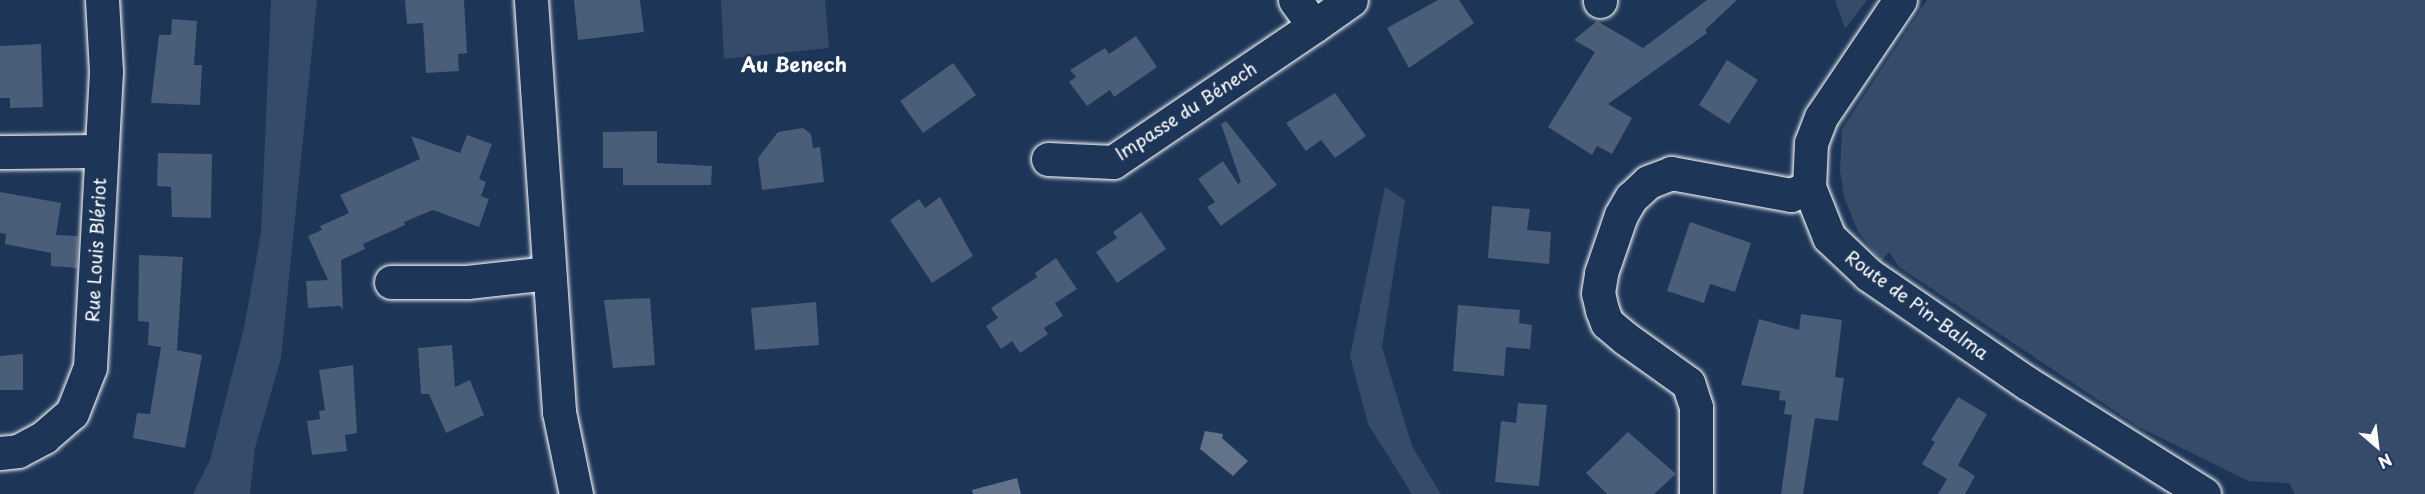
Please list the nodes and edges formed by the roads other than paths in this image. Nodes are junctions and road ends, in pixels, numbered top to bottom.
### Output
1 (102, 0) edge
2 (531, 0) edge
3 (1351, 0) edge
4 (1900, 0) edge
5 (1304, 13) edge
6 (100, 151) junction
7 (0, 152) edge
8 (1048, 159) dead end
9 (1809, 187) junction
10 (549, 273) junction
11 (391, 282) dead end
12 (0, 453) edge
13 (576, 494) edge
14 (1696, 494) edge
15 (2204, 494) edge

1 - 6 street, Rue Louis Blériot
2 - 10 street
3 - 5 street, Impasse du Bénech
4 - 9 street, Route de Pin-Balma
5 - 8 street, Impasse du Bénech
6 - 7 street
6 - 12 street, Rue Louis Blériot
9 - 14 street
9 - 15 street, Route de Pin-Balma
10 - 11 street
10 - 13 street

